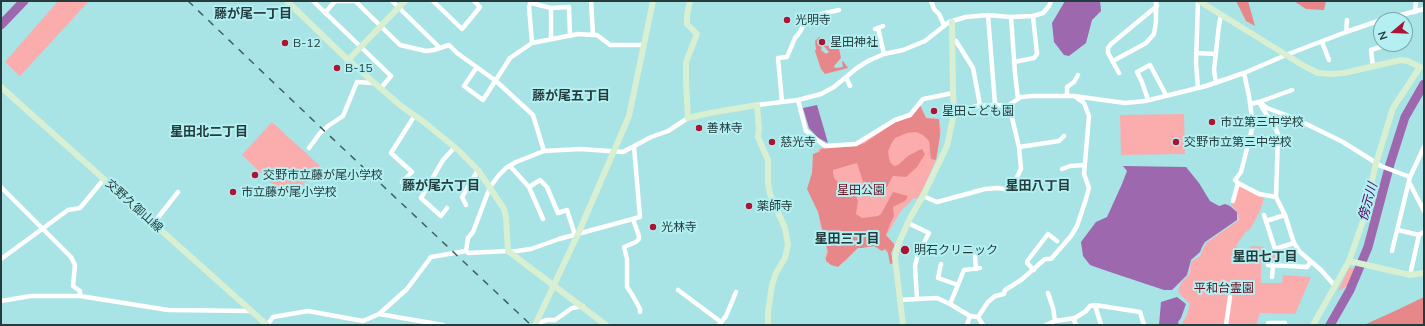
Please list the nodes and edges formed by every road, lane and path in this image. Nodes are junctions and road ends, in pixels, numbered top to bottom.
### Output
1 (287, 1) edge
2 (313, 1) edge
3 (356, 1) edge
4 (392, 1) edge
5 (406, 1) edge
6 (433, 1) edge
7 (474, 1) edge
8 (591, 1) edge
9 (653, 1) edge
10 (690, 1) edge
11 (931, 1) edge
12 (1051, 1) edge
13 (1199, 1) edge
14 (1416, 1) edge
15 (531, 2) edge
16 (1157, 4) edge
17 (399, 8) junction
18 (551, 8) junction
19 (1424, 9) edge
20 (840, 10) dead end
21 (1415, 12) joint
22 (325, 13) junction
23 (988, 15) junction
24 (1221, 15) junction
25 (1033, 16) junction
26 (1011, 17) junction
27 (1347, 20) dead end
28 (952, 22) junction
29 (1373, 24) edge
30 (944, 25) junction
31 (382, 26) junction
32 (883, 26) dead end
33 (1346, 32) junction
34 (593, 35) junction
35 (570, 36) junction
36 (551, 39) junction
37 (952, 40) junction
38 (1322, 42) junction
39 (532, 43) junction
40 (644, 45) junction
41 (362, 46) junction
42 (440, 48) junction
43 (1373, 48) edge
44 (1196, 53) junction
45 (884, 54) junction
46 (1216, 54) junction
47 (1286, 55) junction
48 (348, 60) junction
49 (1330, 60) dead end
50 (1113, 61) junction
51 (1424, 61) edge
52 (1014, 62) junction
53 (477, 67) junction
54 (1373, 67) junction
55 (1420, 67) junction
56 (1119, 73) dead end
57 (1244, 73) junction
58 (1078, 75) dead end
59 (846, 77) junction
60 (496, 81) junction
61 (373, 83) junction
62 (1216, 83) junction
63 (850, 86) dead end
64 (1, 87) edge
65 (381, 88) junction
66 (1198, 88) junction
67 (1292, 90) dead end
68 (952, 93) junction
69 (1166, 95) junction
70 (1067, 96) junction
71 (1074, 96) junction
72 (1018, 99) junction
73 (798, 100) junction
74 (1148, 100) junction
75 (782, 102) junction
76 (1259, 102) junction
77 (995, 104) junction
78 (1009, 104) junction
79 (1250, 104) junction
80 (757, 105) junction
81 (980, 105) junction
82 (954, 113) junction
83 (415, 116) junction
84 (688, 118) junction
85 (1064, 136) dead end
86 (1424, 146) edge
87 (455, 147) junction
88 (634, 147) junction
89 (1019, 147) junction
90 (309, 148) dead end
91 (544, 151) junction
92 (614, 151) junction
93 (1421, 153) junction
94 (1424, 159) edge
95 (1378, 164) junction
96 (1084, 165) junction
97 (510, 166) junction
98 (1062, 169) dead end
99 (478, 170) junction
100 (1017, 177) dead end
101 (104, 179) junction
102 (1410, 180) junction
103 (402, 182) dead end
104 (1238, 183) junction
105 (1, 187) edge
106 (490, 187) junction
107 (529, 187) junction
108 (1009, 190) dead end
109 (178, 192) dead end
110 (923, 196) junction
111 (1276, 197) junction
112 (1233, 201) dead end
113 (466, 205) dead end
114 (447, 208) dead end
115 (1424, 211) edge
116 (1264, 215) dead end
117 (1285, 215) junction
118 (543, 219) dead end
119 (634, 219) junction
120 (1266, 221) junction
121 (908, 223) junction
122 (153, 224) junction
123 (42, 229) junction
124 (1398, 230) junction
125 (1422, 234) edge
126 (576, 235) junction
127 (1057, 241) dead end
128 (1294, 243) junction
129 (466, 251) junction
130 (509, 251) junction
131 (1392, 251) dead end
132 (974, 256) dead end
133 (1, 259) edge
134 (1349, 261) junction
135 (1311, 262) junction
136 (941, 264) dead end
137 (1034, 270) junction
138 (1424, 273) edge
139 (1410, 275) junction
140 (1272, 277) dead end
141 (958, 285) junction
142 (553, 286) junction
143 (1335, 286) junction
144 (678, 290) dead end
145 (736, 292) dead end
146 (1048, 293) dead end
147 (80, 296) junction
148 (1230, 297) dead end
149 (917, 299) junction
150 (899, 300) junction
151 (1, 301) edge
152 (950, 304) junction
153 (1095, 305) junction
154 (581, 306) junction
155 (252, 311) junction
156 (640, 312) dead end
157 (379, 314) junction
158 (970, 316) junction
159 (978, 317) junction
160 (1073, 318) junction
161 (1055, 321) junction
162 (606, 323) edge
163 (720, 323) edge
164 (267, 325) edge
165 (443, 325) edge
166 (535, 325) edge
167 (768, 325) edge
168 (903, 325) edge
169 (967, 325) edge
170 (983, 325) edge
171 (1046, 325) edge
172 (1076, 325) edge
173 (1101, 325) edge
174 (1144, 325) edge
175 (1226, 325) edge
176 (1268, 325) edge
177 (1285, 325) edge
178 (1313, 325) edge

1 - 48 street
2 - 22 street
3 - 22 street
3 - 31 street
4 - 17 street
5 - 17 street
6 - 7 street
8 - 34 street
9 - 40 street
10 - 84 street
11 - 30 street
12 - 25 street
13 - 24 street
13 - 44 street
14 - 21 street
15 - 18 street
15 - 39 street
16 - 50 street
16 - 50 street
17 - 31 street
17 - 42 street
18 - 35 street
18 - 36 street
19 - 21 street
20 - 75 street
22 - 41 street
23 - 26 street
23 - 28 street
23 - 77 street
24 - 46 street
24 - 47 street
25 - 26 street
25 - 52 street
26 - 52 street
27 - 33 street
28 - 30 street
28 - 37 street
29 - 33 street
30 - 45 street
31 - 41 street
31 - 42 street
32 - 45 street
33 - 38 street
34 - 35 street
34 - 40 street
35 - 36 street
36 - 39 street
37 - 68 street
37 - 81 street
38 - 47 street
38 - 49 street
39 - 60 street
40 - 92 street
41 - 48 street
41 - 65 street
42 - 53 street
43 - 54 street
44 - 46 street
44 - 66 street
45 - 59 street
46 - 62 street
47 - 54 street
47 - 57 street
48 - 61 street
50 - 56 street
51 - 55 street
52 - 72 street
53 - 60 street
53 - 60 street
54 - 55 street
55 - 95 street
57 - 62 street
57 - 79 street
58 - 70 street
59 - 63 street
59 - 73 street
60 - 91 street
61 - 65 street
61 - 90 street
62 - 66 street
64 - 101 street, 交野久御山線
65 - 83 street
66 - 69 street
67 - 76 street
68 - 73 street
68 - 82 street
69 - 74 street
69 - 74 street
70 - 71 street
70 - 72 street
71 - 74 street
71 - 96 street
72 - 78 street
73 - 75 street
75 - 80 street
76 - 79 street
76 - 95 street
76 - 111 street
77 - 78 street
77 - 81 street
78 - 89 street
79 - 104 street
80 - 84 street
80 - 167 street
81 - 82 street
82 - 110 street
83 - 87 street
83 - 103 street
84 - 88 street
85 - 89 street
86 - 93 street
87 - 99 street
87 - 114 street
88 - 92 street
88 - 119 street
89 - 100 street
91 - 92 street
91 - 97 street
92 - 126 street
93 - 94 street
93 - 102 street
95 - 102 street
95 - 134 street
96 - 98 street
96 - 137 street
97 - 106 street
97 - 107 street
99 - 106 street
99 - 113 street
101 - 122 street, 交野久御山線
101 - 123 street
102 - 115 street
102 - 124 street
104 - 111 street
104 - 112 street
105 - 123 street
106 - 129 street
106 - 130 street
107 - 118 street
107 - 126 street
108 - 110 street
109 - 122 street
110 - 121 street
111 - 117 street
116 - 120 street
117 - 120 street
117 - 128 street
119 - 126 street
119 - 156 street
120 - 128 street
121 - 149 street
121 - 150 street
122 - 155 street, 交野久御山線
123 - 133 street
123 - 147 street
124 - 125 street
124 - 131 street
125 - 139 street
126 - 130 street
126 - 142 street
127 - 137 street
128 - 135 street
129 - 130 street
129 - 157 street
130 - 142 street
132 - 141 street
134 - 139 street
134 - 143 street
135 - 140 street
135 - 143 street
136 - 141 street
137 - 159 street
138 - 139 street
141 - 152 street
142 - 154 street
142 - 166 street
143 - 178 street
144 - 163 street
145 - 163 street
146 - 161 street
147 - 151 street
147 - 155 street
148 - 175 street
149 - 150 street
149 - 152 street
150 - 168 street
152 - 158 street
153 - 160 street
153 - 173 street
153 - 174 street
154 - 162 street
154 - 166 street
155 - 164 street, 交野久御山線
157 - 164 street
157 - 165 street
158 - 159 street
158 - 169 street
159 - 170 street
160 - 161 street
160 - 172 street
161 - 171 street
176 - 177 street

